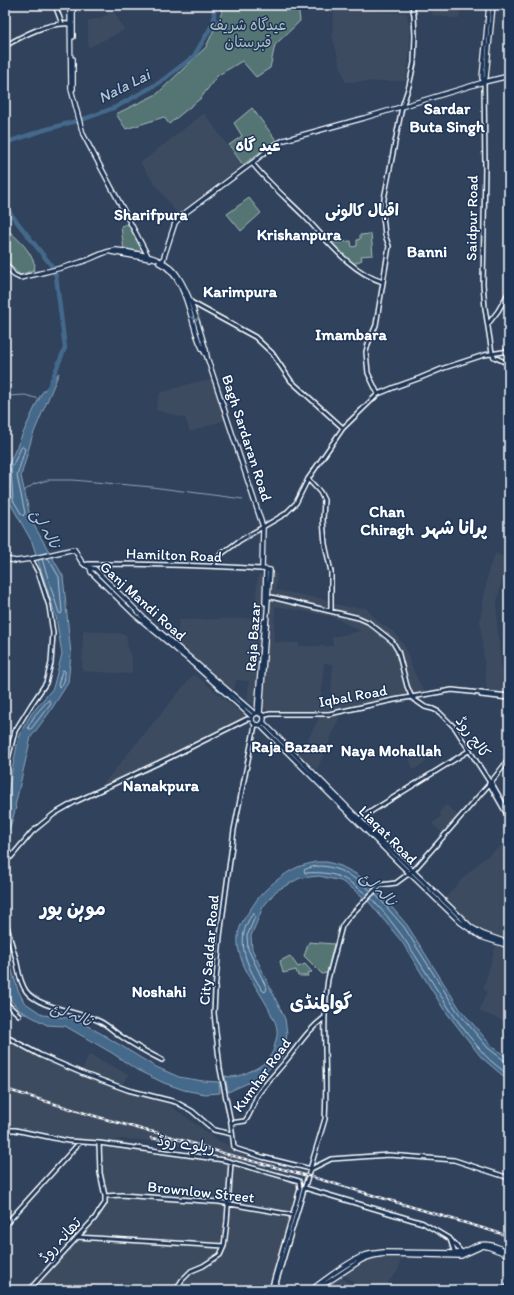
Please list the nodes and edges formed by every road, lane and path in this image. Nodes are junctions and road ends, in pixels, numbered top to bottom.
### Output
1 (55, 5) edge
2 (72, 5) edge
3 (412, 5) edge
4 (489, 5) edge
5 (493, 5) edge
6 (62, 24) junction
7 (70, 24) junction
8 (5, 46) edge
9 (509, 76) edge
10 (484, 82) junction
11 (72, 94) junction
12 (402, 107) junction
13 (252, 163) junction
14 (148, 257) junction
15 (5, 263) edge
16 (162, 263) junction
17 (383, 282) junction
18 (509, 292) edge
19 (186, 299) junction
20 (191, 302) junction
21 (488, 324) junction
22 (201, 332) junction
23 (196, 334) junction
24 (509, 351) edge
25 (492, 353) junction
26 (207, 357) junction
27 (509, 364) edge
28 (378, 394) junction
29 (343, 428) junction
30 (308, 479) junction
31 (263, 527) junction
32 (5, 559) edge
33 (33, 559) junction
34 (85, 565) junction
35 (213, 566) junction
36 (266, 570) junction
37 (266, 596) junction
38 (331, 611) junction
39 (509, 697) edge
40 (412, 698) junction
41 (256, 715) junction
42 (261, 723) junction
43 (255, 725) junction
44 (470, 750) junction
45 (509, 759) edge
46 (5, 771) edge
47 (490, 782) junction
48 (509, 814) edge
49 (509, 818) edge
50 (359, 819) junction
51 (5, 860) edge
52 (411, 872) junction
53 (5, 918) edge
54 (509, 945) edge
55 (5, 1002) edge
56 (19, 1014) dead end
57 (324, 1018) junction
58 (5, 1036) edge
59 (162, 1060) dead end
60 (231, 1123) junction
61 (5, 1131) edge
62 (232, 1134) junction
63 (80, 1142) junction
64 (99, 1143) junction
65 (231, 1162) junction
66 (311, 1169) junction
67 (509, 1178) edge
68 (305, 1188) junction
69 (105, 1196) junction
70 (228, 1203) junction
71 (293, 1215) junction
72 (5, 1225) edge
73 (77, 1238) junction
74 (450, 1238) junction
75 (287, 1241) junction
76 (224, 1246) junction
77 (509, 1252) edge
78 (455, 1254) junction
79 (463, 1254) junction
80 (509, 1255) edge
81 (5, 1286) edge
82 (509, 1286) edge
83 (6, 1290) edge
84 (29, 1290) edge
85 (176, 1290) edge
86 (272, 1290) edge
87 (312, 1290) edge
88 (316, 1290) edge
89 (505, 1290) edge

1 - 6 street
2 - 7 main road
2 - 11 main road
3 - 12 street
4 - 10 main road, Saidpur Road
5 - 10 main road, Saidpur Road
6 - 7 street
6 - 8 street
7 - 11 main road
9 - 10 main road
10 - 12 main road
10 - 21 street, Saidpur Road
11 - 14 main road
12 - 13 main road
12 - 17 street
13 - 16 main road
13 - 17 street
14 - 15 main road, Bagh Sardaran Road
14 - 16 main road, Bagh Sardaran Road
16 - 19 main road, Bagh Sardaran Road
16 - 20 main road, Bagh Sardaran Road
17 - 28 street
18 - 21 street
19 - 20 street
19 - 23 main road, Bagh Sardaran Road
20 -> 22 main road, Bagh Sardaran Road
20 - 29 street
21 - 25 street, Saidpur Road
22 - 23 main road
22 - 26 main road, Bagh Sardaran Road
23 - 26 main road, Bagh Sardaran Road
24 - 25 street
25 - 27 street
25 - 28 street
26 - 31 main road, Bagh Sardaran Road
28 - 29 street
29 - 30 street
30 - 31 street
30 - 38 street
35 -> 31 street
31 - 36 main road, Bagh Sardaran Road
32 - 33 main road
33 - 34 main road, Ganj Mandi Road
33 - 46 street
34 - 35 street, Hamilton Road
34 - 41 main road, Ganj Mandi Road
35 - 36 street, Hamilton Road
36 - 37 main road, Bagh Sardaran Road
37 - 38 street
37 - 41 main road, Bagh Sardaran Road
38 - 40 street
39 - 40 street, Iqbal Road
40 - 41 street, Iqbal Road
40 - 44 street, کالج روڈ
41 - 42 main road, Bagh Sardaran Road
41 - 43 main road
41 - 51 street, Iqbal Road
42 - 43 main road
42 - 50 main road, Liaqat Road
42 - 52 main road, Liaqat Road
43 - 60 street, City Saddar Road
44 - 47 street, کالج روڈ
44 - 50 street
45 - 47 street
47 - 48 street
47 - 49 street
47 - 52 street
50 - 52 main road, Liaqat Road
52 - 54 main road, Liaqat Road
52 - 57 street
53 - 59 street
55 - 56 street
57 - 60 street, Kumhar Road
57 - 66 street
58 - 62 street
60 - 62 street, City Saddar Road
61 - 63 street, ریلوے روڈ
62 - 66 street, City Saddar Road
63 - 64 street, ریلوے روڈ
63 - 72 street
64 - 65 street, ریلوے روڈ
64 - 69 street
65 - 70 street
65 - 71 street, ریلوے روڈ
66 - 67 street
66 - 68 street
68 - 74 street
68 - 75 street
69 - 70 street, Brownlow Street
69 - 73 street, تھانہ روڈ
70 - 71 street, Brownlow Street
70 - 76 street
71 - 75 street, ریلوے روڈ
73 - 76 street
73 - 84 street, تھانہ روڈ
74 - 78 street
74 - 79 street
75 - 86 street
76 - 85 street
77 - 79 main road
78 - 79 main road
78 - 87 main road
78 - 88 main road
79 - 80 main road
81 - 83 street
82 - 89 main road

